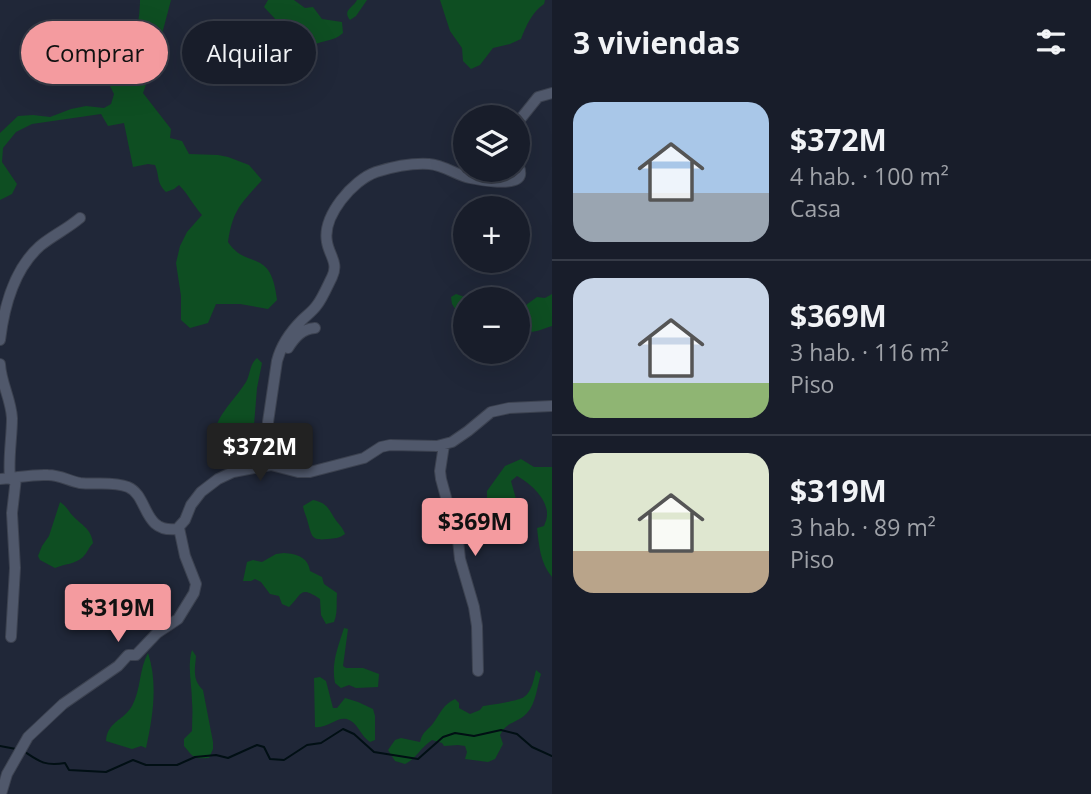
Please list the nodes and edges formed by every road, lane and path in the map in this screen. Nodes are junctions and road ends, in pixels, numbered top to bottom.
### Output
1 (552, 93) edge
2 (530, 107) edge
3 (453, 172) edge
4 (80, 218) dead end
5 (315, 328) dead end
6 (0, 340) edge
7 (0, 364) edge
8 (552, 406) edge
9 (444, 445) junction
10 (272, 465) junction
11 (9, 479) edge
12 (179, 528) junction
13 (11, 637) dead end
14 (478, 671) dead end
15 (1, 794) edge

1 - 2 street
3 - 10 street
4 - 6 street
5 - 10 street
7 - 11 street
8 - 9 street
9 - 10 street
9 - 14 street
10 - 12 street
11 - 12 street
11 - 13 street
12 - 15 street

